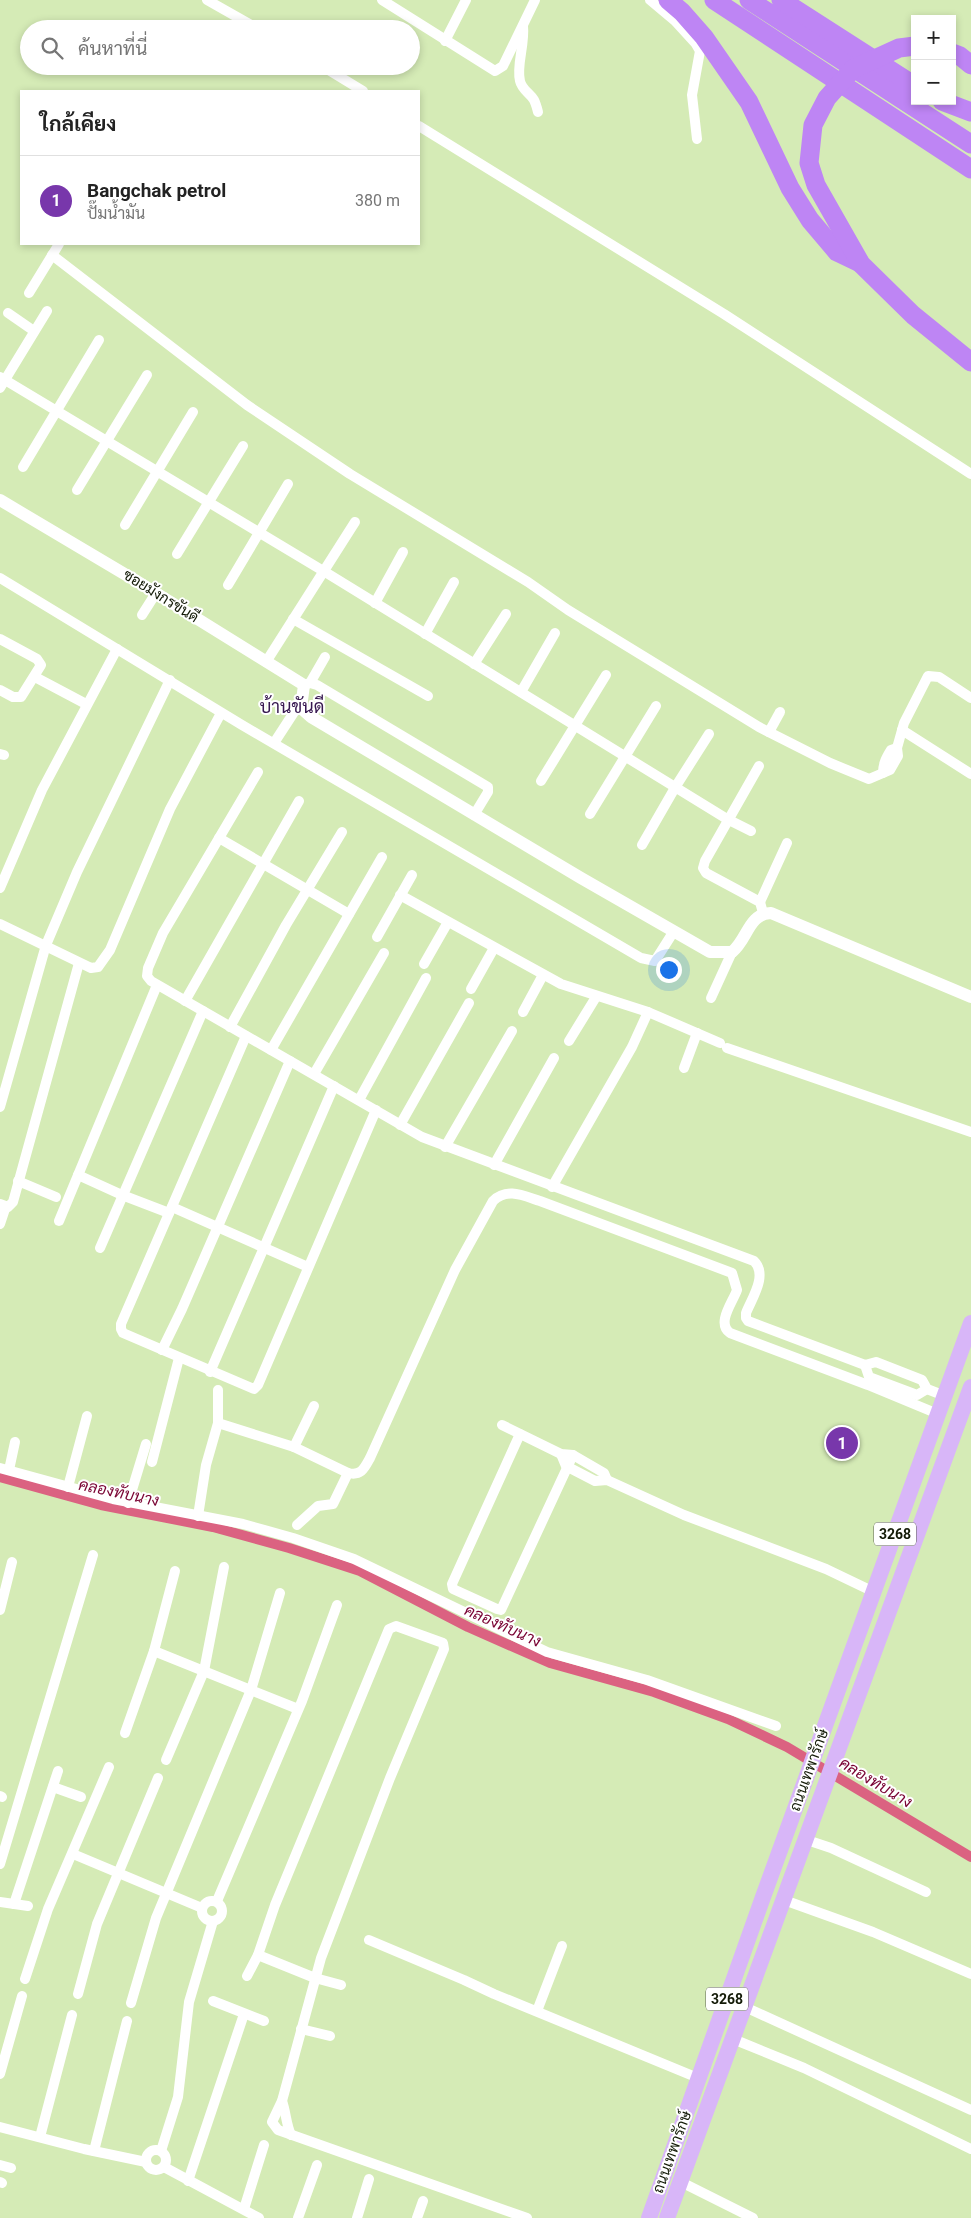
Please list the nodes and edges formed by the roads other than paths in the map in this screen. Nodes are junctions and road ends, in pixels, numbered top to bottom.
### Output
1 (207, 0) edge
2 (382, 0) edge
3 (466, 0) edge
4 (535, 0) edge
5 (650, 0) edge
6 (668, 0) edge
7 (714, 0) edge
8 (749, 0) edge
9 (781, 0) edge
10 (800, 0) edge
11 (398, 4) edge
12 (242, 20) edge
13 (418, 20) edge
14 (420, 21) edge
15 (522, 25) junction
16 (445, 41) junction
17 (911, 46) edge
18 (956, 54) edge
19 (971, 65) edge
20 (336, 75) edge
21 (911, 76) edge
22 (911, 83) edge
23 (360, 90) edge
24 (956, 97) edge
25 (971, 103) edge
26 (953, 105) edge
27 (538, 112) dead end
28 (971, 112) edge
29 (420, 127) edge
30 (697, 139) dead end
31 (971, 144) edge
32 (971, 169) edge
33 (58, 245) edge
34 (52, 255) junction
35 (861, 264) junction
36 (29, 293) dead end
37 (47, 311) dead end
38 (8, 313) dead end
39 (34, 331) junction
40 (99, 340) dead end
41 (971, 362) edge
42 (147, 375) dead end
43 (2, 382) edge
44 (55, 412) junction
45 (193, 412) dead end
46 (107, 442) junction
47 (243, 446) dead end
48 (23, 467) dead end
49 (157, 472) junction
50 (971, 474) edge
51 (288, 484) dead end
52 (77, 490) dead end
53 (0, 500) edge
54 (207, 503) junction
55 (355, 522) dead end
56 (126, 525) dead end
57 (258, 534) junction
58 (403, 552) dead end
59 (177, 554) dead end
60 (322, 571) junction
61 (0, 578) edge
62 (454, 582) dead end
63 (228, 585) dead end
64 (156, 593) junction
65 (375, 603) junction
66 (506, 614) dead end
67 (142, 615) dead end
68 (293, 619) junction
69 (555, 633) dead end
70 (425, 634) junction
71 (0, 639) edge
72 (117, 649) junction
73 (325, 657) dead end
74 (266, 662) junction
75 (474, 664) junction
76 (606, 675) dead end
77 (35, 677) junction
78 (170, 680) junction
79 (307, 684) junction
80 (0, 690) edge
81 (521, 692) junction
82 (428, 696) dead end
83 (971, 698) edge
84 (300, 703) junction
85 (86, 704) junction
86 (656, 706) dead end
87 (780, 712) dead end
88 (221, 713) junction
89 (575, 726) junction
90 (902, 730) junction
91 (769, 732) junction
92 (708, 734) dead end
93 (274, 743) junction
94 (626, 756) junction
95 (759, 766) dead end
96 (258, 772) dead end
97 (971, 774) edge
98 (541, 781) dead end
99 (676, 786) junction
100 (299, 801) dead end
101 (474, 814) junction
102 (590, 814) dead end
103 (727, 819) junction
104 (751, 831) dead end
105 (342, 832) dead end
106 (218, 838) junction
107 (787, 843) dead end
108 (642, 845) dead end
109 (382, 857) dead end
110 (264, 864) junction
111 (412, 874) dead end
112 (0, 888) edge
113 (308, 890) junction
114 (400, 895) junction
115 (761, 908) junction
116 (349, 914) junction
117 (448, 922) junction
118 (0, 924) edge
119 (674, 931) junction
120 (377, 937) dead end
121 (46, 945) junction
122 (494, 948) junction
123 (732, 952) junction
124 (384, 953) dead end
125 (79, 963) junction
126 (424, 964) dead end
127 (543, 975) junction
128 (426, 978) dead end
129 (157, 985) junction
130 (471, 989) dead end
131 (596, 997) junction
132 (971, 997) edge
133 (711, 998) dead end
134 (185, 1001) junction
135 (469, 1003) dead end
136 (203, 1011) junction
137 (523, 1012) dead end
138 (648, 1012) junction
139 (230, 1027) junction
140 (512, 1031) dead end
141 (697, 1032) junction
142 (246, 1036) junction
143 (569, 1041) dead end
144 (271, 1050) junction
145 (554, 1058) dead end
146 (290, 1060) junction
147 (684, 1068) dead end
148 (314, 1074) junction
149 (334, 1086) junction
150 (359, 1100) junction
151 (0, 1107) edge
152 (376, 1110) junction
153 (400, 1124) junction
154 (971, 1132) edge
155 (444, 1147) junction
156 (494, 1165) junction
157 (78, 1175) junction
158 (18, 1181) junction
159 (552, 1187) junction
160 (122, 1195) junction
161 (56, 1197) dead end
162 (3, 1205) edge
163 (171, 1210) junction
164 (59, 1221) dead end
165 (0, 1224) edge
166 (217, 1227) junction
167 (264, 1247) junction
168 (100, 1248) dead end
169 (308, 1268) junction
170 (971, 1324) edge
171 (162, 1350) junction
172 (179, 1358) junction
173 (865, 1365) junction
174 (210, 1372) junction
175 (971, 1387) edge
176 (927, 1389) junction
177 (218, 1390) dead end
178 (945, 1396) junction
179 (314, 1406) dead end
180 (938, 1414) junction
181 (87, 1416) dead end
182 (218, 1423) junction
183 (502, 1425) dead end
184 (520, 1434) junction
185 (15, 1442) dead end
186 (146, 1444) dead end
187 (294, 1447) junction
188 (561, 1454) junction
189 (572, 1455) junction
190 (152, 1462) dead end
191 (566, 1466) junction
192 (4, 1469) edge
193 (348, 1473) junction
194 (607, 1480) junction
195 (68, 1487) junction
196 (128, 1502) junction
197 (198, 1516) junction
198 (297, 1525) dead end
199 (93, 1555) dead end
200 (12, 1562) dead end
201 (224, 1567) dead end
202 (175, 1571) dead end
203 (3, 1590) edge
204 (874, 1592) junction
205 (280, 1593) dead end
206 (337, 1605) dead end
207 (0, 1610) edge
208 (154, 1651) junction
209 (204, 1671) junction
210 (251, 1690) junction
211 (298, 1709) junction
212 (776, 1726) dead end
213 (125, 1733) dead end
214 (166, 1760) dead end
215 (109, 1768) dead end
216 (58, 1772) dead end
217 (158, 1778) dead end
218 (53, 1787) junction
219 (81, 1797) dead end
220 (804, 1839) junction
221 (73, 1854) junction
222 (0, 1864) edge
223 (118, 1872) junction
224 (166, 1892) junction
225 (926, 1892) dead end
226 (784, 1900) junction
227 (217, 1901) junction
228 (0, 1902) edge
229 (14, 1904) junction
230 (28, 1906) dead end
231 (202, 1908) junction
232 (213, 1921) junction
233 (370, 1940) dead end
234 (562, 1946) dead end
235 (258, 1955) junction
236 (971, 1974) edge
237 (246, 1976) dead end
238 (315, 1978) junction
239 (25, 1979) dead end
240 (341, 1985) dead end
241 (78, 1994) dead end
242 (22, 1996) dead end
243 (213, 2001) dead end
244 (131, 2003) dead end
245 (745, 2007) junction
246 (537, 2012) junction
247 (244, 2014) junction
248 (72, 2016) dead end
249 (127, 2021) dead end
250 (264, 2022) dead end
251 (301, 2029) junction
252 (330, 2036) dead end
253 (733, 2039) junction
254 (0, 2074) edge
255 (698, 2078) junction
256 (971, 2110) edge
257 (0, 2127) edge
258 (40, 2137) junction
259 (264, 2145) dead end
260 (971, 2148) edge
261 (94, 2151) junction
262 (161, 2151) junction
263 (146, 2162) junction
264 (0, 2164) edge
265 (317, 2165) dead end
266 (164, 2167) junction
267 (11, 2168) dead end
268 (369, 2179) dead end
269 (188, 2181) junction
270 (679, 2181) junction
271 (423, 2201) dead end
272 (244, 2209) junction
273 (258, 2218) edge
274 (298, 2218) edge
275 (357, 2218) edge
276 (417, 2218) edge
277 (527, 2218) edge
278 (649, 2218) edge
279 (668, 2218) edge
280 (753, 2218) edge

1 - 12 street
2 - 11 street
3 - 16 street
4 - 15 street
5 - 30 street
6 - 35 highway
7 - 32 highway
8 - 31 highway
9 - 22 highway
10 - 21 highway
11 - 13 street
14 - 16 street
15 - 16 street
15 - 27 street
17 - 35 highway
18 - 19 highway
20 - 23 street
24 - 25 highway
26 - 28 highway
29 - 50 street
33 - 34 street
34 - 36 street
34 - 91 street
35 - 41 highway
37 - 39 street
38 - 39 street
39 - 43 street
40 - 44 street
42 - 46 street
43 - 44 street
44 - 46 street
44 - 48 street
45 - 49 street
46 - 49 street
46 - 52 street
47 - 54 street
49 - 54 street
49 - 56 street
51 - 57 street
53 - 64 street, ซอยมังกรขันดี
54 - 57 street
54 - 59 street
55 - 60 street
57 - 60 street
57 - 63 street
58 - 65 street
60 - 65 street
60 - 68 street
61 - 72 street
62 - 70 street
64 - 67 street
64 - 74 street, ซอยมังกรขันดี
65 - 70 street
66 - 75 street
68 - 74 street
68 - 82 street
69 - 81 street
70 - 75 street
71 - 77 street
72 - 78 street
72 - 85 street
73 - 79 street
74 - 79 street, ซอยมังกรขันดี
75 - 81 street
76 - 89 street
77 - 80 street
77 - 85 street
78 - 88 street
78 - 121 street
79 - 84 street
79 - 101 street
81 - 89 street
83 - 90 street
84 - 93 street
84 - 101 street
85 - 112 street
86 - 94 street
87 - 91 street
88 - 93 street
88 - 125 street
89 - 94 street
89 - 98 street
90 - 91 street
90 - 97 street
92 - 99 street
93 - 119 street
94 - 99 street
94 - 102 street
95 - 103 street
96 - 106 street
99 - 103 street
99 - 108 street
100 - 110 street
101 - 119 street
103 - 104 street
103 - 115 street
105 - 113 street
106 - 110 street
106 - 129 street
107 - 115 street
109 - 116 street
110 - 113 street
110 - 134 street
111 - 114 street
113 - 116 street
113 - 139 street
114 - 117 street
114 - 120 street
115 - 123 street
115 - 132 street
116 - 144 street
117 - 122 street
117 - 126 street
118 - 121 street
119 - 123 street
121 - 125 street
121 - 151 street
122 - 127 street
122 - 130 street
123 - 133 street
124 - 148 street
125 - 158 street
127 - 131 street
127 - 137 street
128 - 150 street
129 - 134 street
129 - 157 street
131 - 138 street
131 - 143 street
134 - 136 street
135 - 153 street
136 - 139 street
136 - 160 street
138 - 141 street
138 - 159 street
139 - 142 street
140 - 155 street
141 - 147 street
141 - 154 street
142 - 144 street
142 - 163 street
144 - 146 street
145 - 156 street
146 - 148 street
146 - 166 street
148 - 149 street
149 - 150 street
149 - 167 street
150 - 152 street
152 - 153 street
152 - 169 street
153 - 155 street
155 - 156 street
156 - 159 street
157 - 160 street
157 - 164 street
158 - 161 street
158 - 162 street
159 - 173 street
160 - 163 street
160 - 168 street
162 - 165 street
163 - 166 street
163 - 171 street
166 - 167 street
166 - 171 street
167 - 169 street
167 - 174 street
169 - 174 street
170 - 178 main road, ถนนเทพารักษ์ / 3268
171 - 172 street
172 - 174 street
172 - 190 street
173 - 176 street
173 - 176 street
175 - 220 main road, ถนนเทพารักษ์ / 3268
176 - 178 street
177 - 182 street
178 - 180 main road, ถนนเทพารักษ์ / 3268
179 - 187 street
180 - 193 street
180 - 204 main road, ถนนเทพารักษ์ / 3268
181 - 195 street
182 - 187 street
182 - 197 street
183 - 184 street
184 - 188 street
184 - 191 street
185 - 192 street
186 - 196 street
187 - 193 street
188 - 189 street
188 - 191 street
189 - 191 street
189 - 194 street
191 - 194 street
192 - 195 street
193 - 198 street
194 - 204 street
195 - 196 street
196 - 197 street
197 - 212 street
199 - 222 street
200 - 203 street
201 - 209 street
202 - 208 street
203 - 207 street
204 - 255 main road, ถนนเทพารักษ์ / 3268
205 - 210 street
206 - 211 street
208 - 209 street
208 - 213 street
209 - 210 street
209 - 214 street
210 - 211 street
210 - 224 street
211 - 227 street
215 - 221 street
216 - 218 street
217 - 223 street
218 - 219 street
218 - 229 street
220 - 225 street
220 - 226 main road, ถนนเทพารักษ์ / 3268
221 - 223 street
221 - 239 street
223 - 224 street
223 - 241 street
224 - 231 street
224 - 244 street
226 - 236 street
226 - 245 main road, ถนนเทพารักษ์ / 3268
227 - 231 street
227 - 232 street
228 - 229 street
229 - 230 street
231 - 232 street
232 - 262 street
233 - 246 street
234 - 246 street
235 - 237 street
235 - 238 street
235 - 238 street
238 - 240 street
238 - 251 street
242 - 254 street
243 - 247 street
245 - 253 main road, ถนนเทพารักษ์ / 3268
245 - 256 street
246 - 255 street
247 - 250 street
247 - 269 street
248 - 258 street
249 - 261 street
251 - 252 street
251 - 277 street
253 - 260 street
253 - 270 main road, ถนนเทพารักษ์ / 3268
255 - 278 main road, ถนนเทพารักษ์ / 3268
257 - 258 street
258 - 261 street
259 - 272 street
261 - 263 street
262 - 263 street
262 - 266 street
263 - 266 street
264 - 267 street
265 - 274 street
266 - 269 street
268 - 275 street
269 - 272 street
270 - 279 main road, ถนนเทพารักษ์ / 3268
270 - 280 street
271 - 276 street
272 - 273 street

